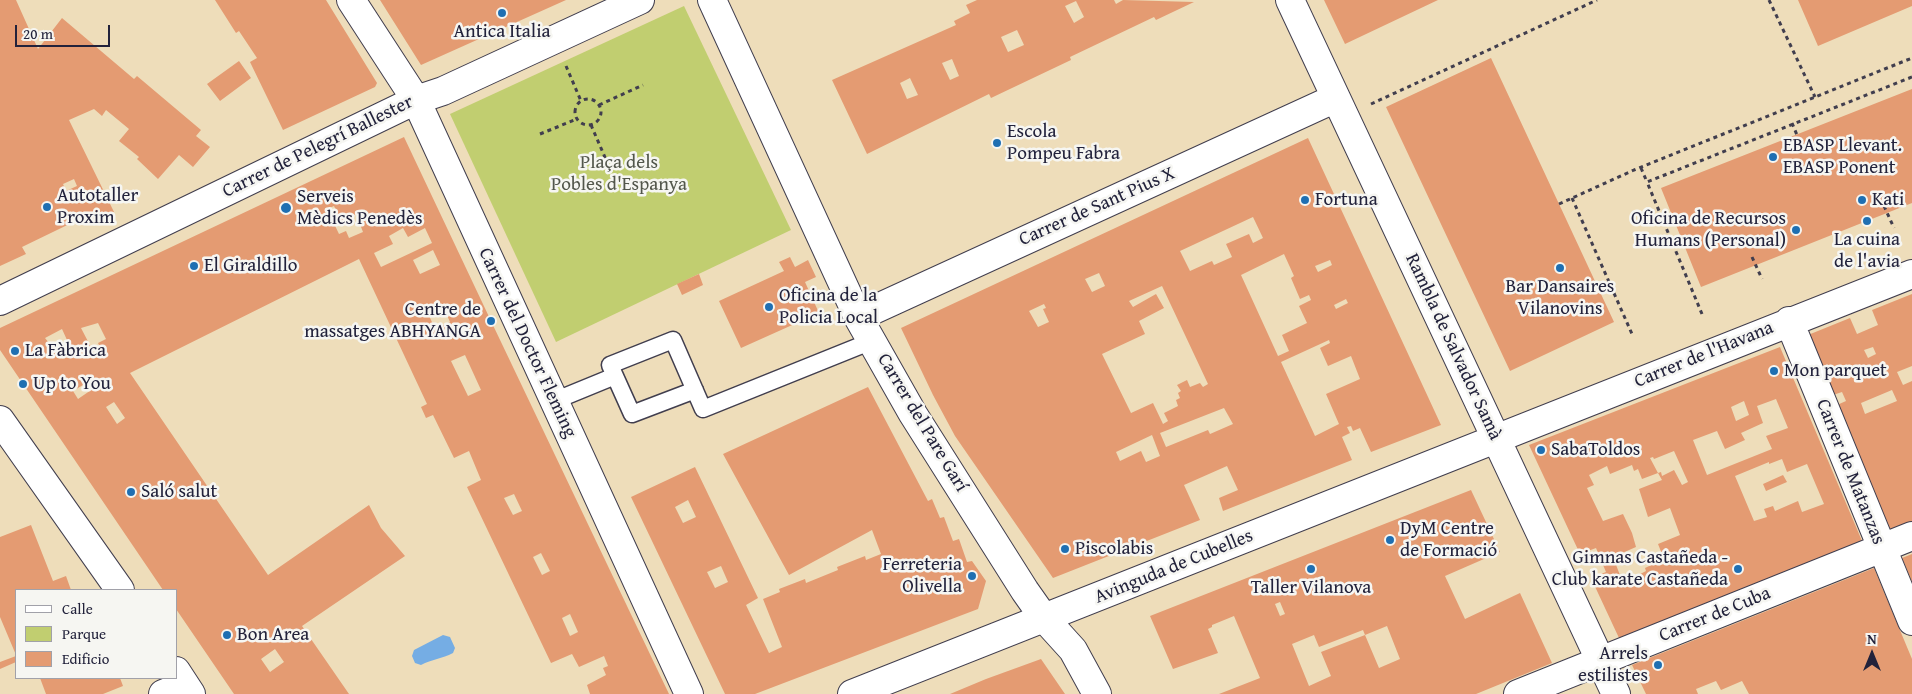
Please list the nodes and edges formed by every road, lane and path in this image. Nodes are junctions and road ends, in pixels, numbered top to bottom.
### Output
1 (351, 0) edge
2 (640, 0) edge
3 (712, 0) edge
4 (1290, 0) edge
5 (1597, 0) edge
6 (1769, 0) edge
7 (1912, 58) edge
8 (564, 60) dead end
9 (1912, 77) edge
10 (643, 85) dead end
11 (1815, 97) junction
12 (1336, 98) junction
13 (416, 100) junction
14 (581, 101) junction
15 (599, 105) junction
16 (1368, 106) dead end
17 (577, 119) junction
18 (1792, 123) junction
19 (591, 125) junction
20 (540, 134) dead end
21 (1797, 135) dead end
22 (607, 162) dead end
23 (1641, 168) junction
24 (1647, 182) junction
25 (1572, 198) junction
26 (1559, 204) dead end
27 (1884, 206) dead end
28 (1894, 228) dead end
29 (1752, 257) dead end
30 (1912, 274) edge
31 (1762, 279) dead end
32 (0, 301) edge
33 (1702, 314) dead end
34 (858, 317) junction
35 (1789, 322) junction
36 (1632, 334) dead end
37 (872, 341) junction
38 (614, 376) junction
39 (695, 390) junction
40 (554, 402) junction
41 (0, 420) edge
42 (1497, 439) junction
43 (1912, 536) edge
44 (1881, 548) junction
45 (119, 589) edge
46 (1044, 618) junction
47 (1912, 621) edge
48 (1599, 662) junction
49 (689, 694) edge
50 (852, 694) edge
51 (1097, 694) edge
52 (1518, 694) edge
53 (1616, 694) edge

1 - 13 street, Carrer del Doctor Fleming
2 - 13 street, Carrer de Pelegrí Ballester
3 - 34 street, Carrer del Pare Garí
4 - 12 street, Rambla de Salvador Samà
5 - 16 path
6 - 11 path
7 - 11 path
8 - 14 path
9 - 18 path
10 - 15 path
11 - 23 path
12 - 34 street, Carrer de Sant Pius X
12 - 42 street, Rambla de Salvador Samà
13 - 32 street, Carrer de Pelegrí Ballester
13 - 40 street, Carrer del Doctor Fleming
14 - 15 path
14 - 17 path
15 - 19 path
17 - 19 path
17 - 20 path
18 - 21 path
18 - 24 path
19 - 22 path
23 - 24 path
23 - 25 path
24 - 33 path
25 - 26 path
25 - 36 path
27 - 28 path
29 - 31 path
30 - 35 street, Carrer de l'Havana
34 - 37 street, Carrer del Pare Garí
35 - 42 street, Carrer de l'Havana
35 - 44 street, Carrer de Matanzas
37 - 39 lane
37 - 46 street, Carrer del Pare Garí
38 - 39 lane
38 - 39 lane
38 - 40 lane
40 - 49 street, Carrer del Doctor Fleming
41 - 45 street
42 - 46 street, Avinguda de Cubelles
42 - 48 street, Rambla de Salvador Samà
43 - 44 street, Carrer de Cuba
44 - 47 street, Carrer de Matanzas
44 - 48 street, Carrer de Cuba
46 - 50 street, Avinguda de Cubelles
46 - 51 street, Carrer del Pare Garí
48 - 52 street, Carrer de Cuba
48 - 53 street, Rambla de Salvador Samà

